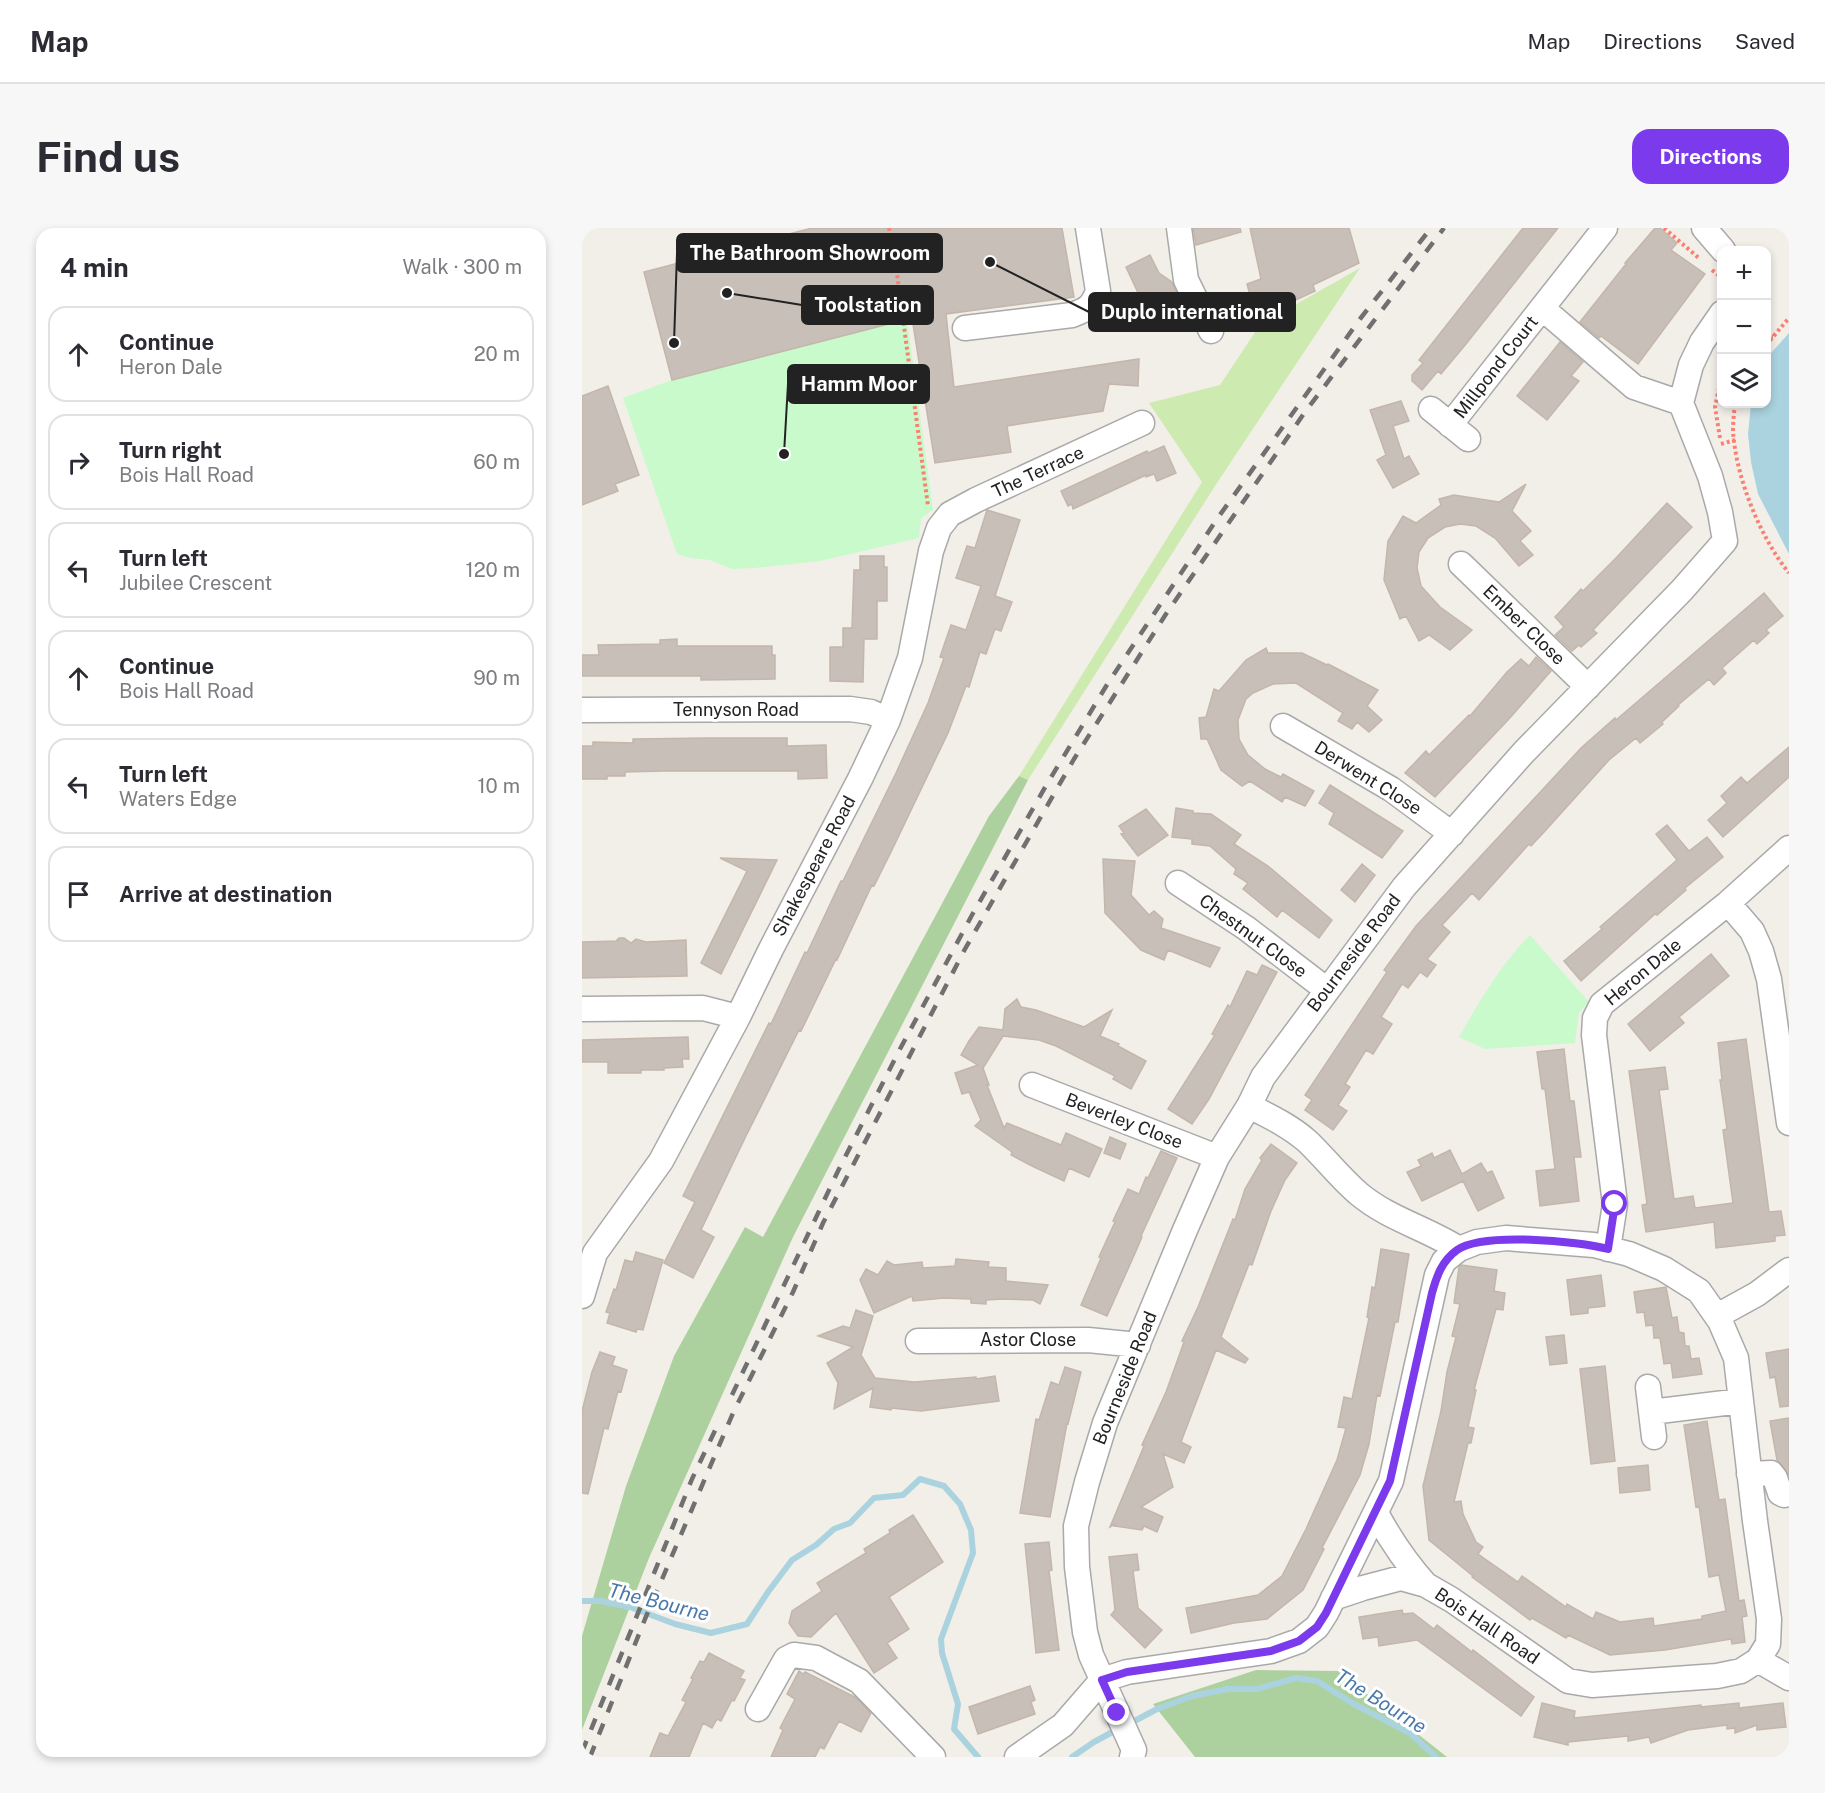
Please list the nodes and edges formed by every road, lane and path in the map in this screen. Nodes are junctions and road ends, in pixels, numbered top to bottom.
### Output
1 (889, 228) edge
2 (1088, 228) edge
3 (1179, 228) edge
4 (1605, 228) edge
5 (1664, 228) edge
6 (1704, 228) edge
7 (1720, 246) edge
8 (1717, 274) edge
9 (1542, 308) junction
10 (1789, 318) edge
11 (1717, 320) edge
12 (965, 328) dead end
13 (1211, 331) dead end
14 (1773, 337) joint
15 (1771, 340) edge
16 (1717, 398) edge
17 (1681, 403) junction
18 (1735, 408) edge
19 (1431, 409) dead end
20 (1142, 423) dead end
21 (1735, 440) junction
22 (1711, 447) junction
23 (939, 528) junction
24 (1461, 564) dead end
25 (1789, 573) edge
26 (1588, 687) junction
27 (582, 710) edge
28 (888, 720) junction
29 (1283, 726) dead end
30 (1452, 834) junction
31 (1789, 848) edge
32 (1178, 884) dead end
33 (1728, 903) junction
34 (1327, 990) junction
35 (582, 1009) edge
36 (738, 1017) junction
37 (1032, 1084) dead end
38 (1249, 1106) junction
39 (1789, 1123) edge
40 (1217, 1157) junction
41 (1459, 1249) junction
42 (1608, 1249) junction
43 (1786, 1281) edge
44 (582, 1296) edge
45 (1717, 1316) junction
46 (918, 1341) dead end
47 (1138, 1345) junction
48 (1648, 1387) dead end
49 (1741, 1401) junction
50 (1651, 1412) junction
51 (1654, 1437) dead end
52 (1749, 1474) junction
53 (1789, 1494) edge
54 (1376, 1512) junction
55 (1426, 1585) junction
56 (1333, 1598) junction
57 (1758, 1660) junction
58 (1789, 1678) edge
59 (1102, 1680) junction
60 (758, 1709) dead end
61 (1133, 1754) edge
62 (933, 1757) edge
63 (1017, 1757) edge

1 - 23 path
2 - 12 street
3 - 13 street
4 - 9 street, Millpond Court
5 - 8 path
6 - 7 street
9 - 17 street, Millpond Court
9 - 19 street, Millpond Court
10 - 14 path
11 - 17 street
14 - 15 path
16 - 22 path
17 - 22 street, Bourneside Road
18 - 21 path
20 - 23 street, The Terrace
21 - 22 path
21 - 25 path
22 - 26 street, Bourneside Road
23 - 28 street, Shakespeare Road
24 - 26 street, Ember Close
26 - 30 street, Bourneside Road
27 - 28 street, Tennyson Road
28 - 36 street, Shakespeare Road
29 - 30 street, Derwent Close
30 - 34 street, Bourneside Road
31 - 33 street, Heron Dale
32 - 34 street, Chestnut Close
33 - 39 street
33 - 42 street, Heron Dale
34 - 38 street, Bourneside Road
35 - 36 street
36 - 44 street, Shakespeare Road
37 - 40 street, Beverley Close
38 - 40 street, Bourneside Road
38 - 41 street
40 - 47 street, Bourneside Road
41 - 42 street
41 - 54 street
42 - 45 street
43 - 45 street
45 - 49 street
46 - 47 street, Astor Close
47 - 59 street, Bourneside Road
48 - 50 street
49 - 50 street
49 - 52 street
50 - 51 street
52 - 53 street
52 - 57 street
54 - 55 street
54 - 56 street
55 - 56 street, Bois Hall Road
55 - 57 street, Bois Hall Road
56 - 59 street
57 - 58 street
59 - 61 street, Bourneside Road
59 - 63 street
60 - 62 street

